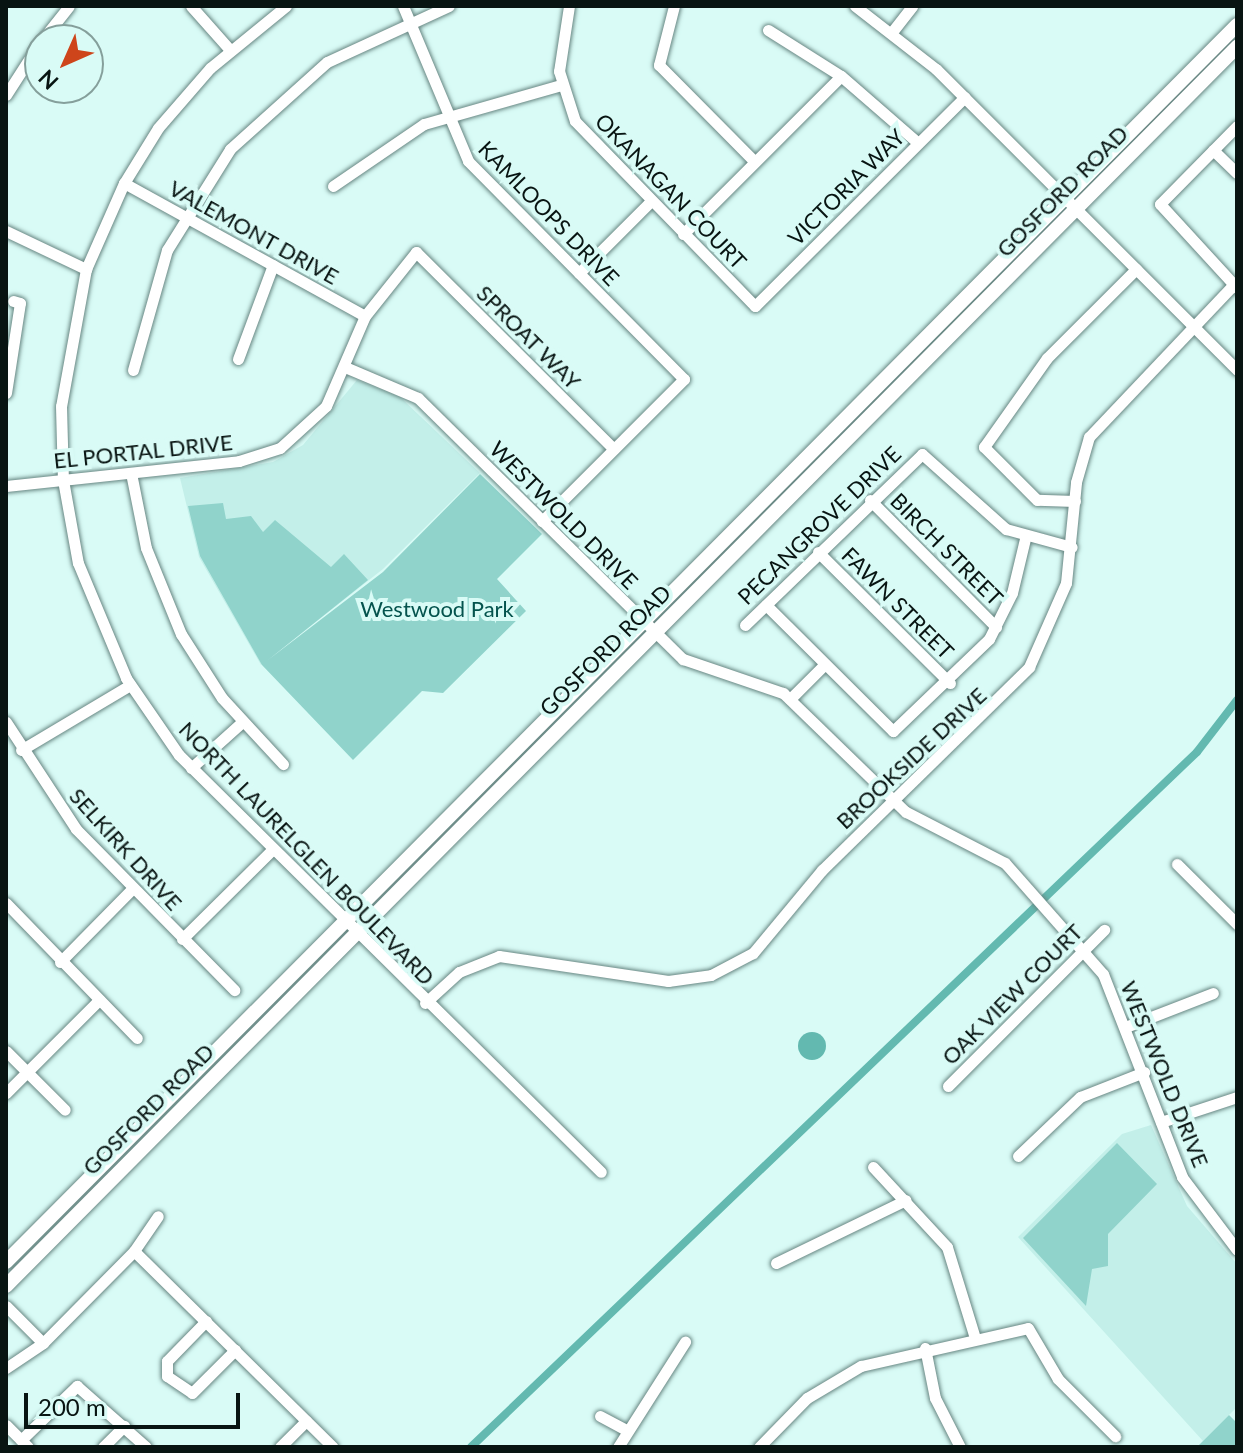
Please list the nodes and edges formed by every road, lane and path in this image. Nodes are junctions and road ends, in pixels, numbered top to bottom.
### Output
1 (69, 6) edge
2 (191, 6) edge
3 (286, 6) edge
4 (403, 6) edge
5 (449, 6) edge
6 (569, 6) edge
7 (674, 6) edge
8 (855, 6) edge
9 (912, 6) edge
10 (408, 20) junction
11 (55, 24) edge
12 (1237, 25) edge
13 (768, 30) dead end
14 (892, 32) junction
15 (230, 50) junction
16 (1235, 51) edge
17 (24, 67) edge
18 (841, 76) junction
19 (561, 85) junction
20 (6, 95) edge
21 (965, 97) junction
22 (445, 115) junction
23 (1237, 126) edge
24 (918, 143) junction
25 (1213, 150) junction
26 (755, 162) junction
27 (1237, 173) edge
28 (124, 183) junction
29 (333, 186) dead end
30 (1064, 198) junction
31 (651, 201) junction
32 (1076, 209) junction
33 (184, 216) junction
34 (6, 231) edge
35 (683, 234) junction
36 (416, 252) joint
37 (273, 265) junction
38 (86, 269) junction
39 (1136, 269) junction
40 (579, 273) junction
41 (1235, 287) edge
42 (13, 301) dead end
43 (755, 306) joint
44 (365, 316) junction
45 (1192, 325) junction
46 (238, 359) dead end
47 (345, 367) junction
48 (133, 370) dead end
49 (1237, 370) edge
50 (6, 393) edge
51 (614, 449) junction
52 (131, 473) junction
53 (63, 480) junction
54 (6, 486) edge
55 (870, 500) junction
56 (1075, 501) junction
57 (542, 521) junction
58 (1025, 539) junction
59 (1072, 547) junction
60 (818, 552) junction
61 (766, 605) junction
62 (642, 622) junction
63 (745, 625) dead end
64 (996, 627) junction
65 (654, 633) junction
66 (825, 664) junction
67 (950, 683) junction
68 (130, 685) junction
69 (790, 699) junction
70 (6, 722) edge
71 (242, 722) junction
72 (21, 750) junction
73 (283, 764) dead end
74 (191, 768) junction
75 (892, 799) junction
76 (272, 850) junction
77 (1177, 864) dead end
78 (132, 889) junction
79 (6, 903) edge
80 (343, 922) junction
81 (1237, 924) edge
82 (1104, 930) dead end
83 (355, 933) junction
84 (182, 939) junction
85 (1086, 949) junction
86 (60, 962) junction
87 (234, 990) dead end
88 (1213, 993) dead end
89 (99, 1000) junction
90 (425, 1003) junction
91 (1128, 1026) junction
92 (137, 1038) dead end
93 (6, 1051) edge
94 (27, 1072) junction
95 (1144, 1072) junction
96 (948, 1086) dead end
97 (6, 1093) edge
98 (1237, 1097) edge
99 (65, 1110) dead end
100 (1161, 1122) junction
101 (1018, 1156) dead end
102 (873, 1167) dead end
103 (601, 1172) dead end
104 (906, 1200) junction
105 (158, 1216) dead end
106 (49, 1217) junction
107 (1237, 1250) edge
108 (134, 1251) junction
109 (6, 1262) edge
110 (776, 1263) dead end
111 (6, 1272) edge
112 (6, 1286) edge
113 (6, 1306) edge
114 (206, 1321) junction
115 (975, 1338) junction
116 (685, 1342) dead end
117 (43, 1343) junction
118 (925, 1348) junction
119 (235, 1350) junction
120 (6, 1368) edge
121 (600, 1416) dead end
122 (306, 1421) junction
123 (6, 1425) edge
124 (124, 1426) junction
125 (626, 1430) junction
126 (1115, 1436) dead end
127 (25, 1443) edge
128 (103, 1447) edge
129 (146, 1447) edge
130 (280, 1447) edge
131 (333, 1447) edge
132 (618, 1447) edge
133 (759, 1447) edge
134 (960, 1447) edge

1 - 11 street
2 - 15 street
3 - 15 street, NORTH LAURELGLEN BOULEVARD
4 - 10 street, KAMLOOPS DRIVE
5 - 10 street
6 - 19 street
7 - 26 street
8 - 14 street
9 - 14 street
10 - 22 street, KAMLOOPS DRIVE
10 - 33 street
12 - 30 main road, GOSFORD ROAD
13 - 18 street
14 - 21 street
15 - 28 street, NORTH LAURELGLEN BOULEVARD
16 - 32 main road, GOSFORD ROAD
17 - 20 street
18 - 24 street
18 - 26 street
19 - 22 street
19 - 31 street, OKANAGAN COURT
21 - 24 street, VICTORIA WAY
21 - 30 street
22 - 29 street
22 - 40 street, KAMLOOPS DRIVE
23 - 25 street
24 - 43 street, VICTORIA WAY
25 - 27 street
25 - 41 street
26 - 35 street
28 - 33 street, VALEMONT DRIVE
28 - 38 street, NORTH LAURELGLEN BOULEVARD
30 - 32 street
30 - 62 main road, GOSFORD ROAD
31 - 35 street, OKANAGAN COURT
31 - 40 street
32 - 39 street
32 - 65 main road, GOSFORD ROAD
33 - 37 street, VALEMONT DRIVE
33 - 48 street
34 - 38 street
35 - 43 street, OKANAGAN COURT
36 - 44 street, EL PORTAL DRIVE
36 - 51 street, SPROAT WAY
37 - 44 street, VALEMONT DRIVE
37 - 46 street
38 - 53 street, NORTH LAURELGLEN BOULEVARD
39 - 45 street
39 - 56 street
40 - 51 street, KAMLOOPS DRIVE
41 - 45 street, BROOKSIDE DRIVE
42 - 50 street
44 - 47 street, EL PORTAL DRIVE
45 - 49 street
45 - 56 street, BROOKSIDE DRIVE
47 - 52 street, EL PORTAL DRIVE
47 - 57 street, WESTWOLD DRIVE
51 - 57 street
52 - 53 street, EL PORTAL DRIVE
52 - 71 street
53 - 54 street, EL PORTAL DRIVE
53 - 68 street, NORTH LAURELGLEN BOULEVARD
55 - 58 street, PECANGROVE DRIVE
55 - 60 street, PECANGROVE DRIVE
55 - 64 street, BIRCH STREET
56 - 59 street, BROOKSIDE DRIVE
57 - 62 street, WESTWOLD DRIVE
58 - 59 street
58 - 64 street
59 - 75 street, BROOKSIDE DRIVE
60 - 61 street, PECANGROVE DRIVE
60 - 67 street, FAWN STREET
61 - 63 street, PECANGROVE DRIVE
61 - 66 street
62 - 65 street, WESTWOLD DRIVE
62 - 80 main road, GOSFORD ROAD
64 - 67 street
65 - 69 street, WESTWOLD DRIVE
65 - 83 main road, GOSFORD ROAD
66 - 67 street
66 - 69 street
68 - 72 street
68 - 74 street, NORTH LAURELGLEN BOULEVARD
69 - 75 street, WESTWOLD DRIVE
70 - 72 street, SELKIRK DRIVE
71 - 73 street
71 - 74 street
72 - 78 street, SELKIRK DRIVE
74 - 76 street, NORTH LAURELGLEN BOULEVARD
75 - 85 street, WESTWOLD DRIVE
75 - 90 street, BROOKSIDE DRIVE
76 - 80 street, NORTH LAURELGLEN BOULEVARD
76 - 84 street
77 - 81 street
78 - 84 street, SELKIRK DRIVE
78 - 86 street
79 - 86 street
80 - 83 street, NORTH LAURELGLEN BOULEVARD
80 - 106 main road, GOSFORD ROAD
82 - 85 street, OAK VIEW COURT
83 - 90 street, NORTH LAURELGLEN BOULEVARD
83 - 112 main road, GOSFORD ROAD
84 - 87 street, SELKIRK DRIVE
85 - 91 street, WESTWOLD DRIVE
85 - 96 street, OAK VIEW COURT
86 - 89 street
88 - 91 street
89 - 92 street
89 - 94 street
90 - 103 street, NORTH LAURELGLEN BOULEVARD
91 - 95 street, WESTWOLD DRIVE
93 - 94 street
94 - 97 street
94 - 99 street
95 - 100 street, WESTWOLD DRIVE
95 - 101 street
98 - 100 street
100 - 107 street, WESTWOLD DRIVE
102 - 104 street
104 - 110 street
104 - 115 street
105 - 108 street
106 - 109 main road, GOSFORD ROAD
106 - 111 main road
108 - 114 street
108 - 117 street
113 - 117 street
114 - 119 street
114 - 119 street
115 - 118 street
115 - 126 street
116 - 125 street
117 - 120 street
118 - 133 street
118 - 134 street
119 - 122 street
121 - 125 street
122 - 130 street
122 - 131 street
123 - 127 street
124 - 127 street
124 - 128 street
124 - 129 street
125 - 132 street

